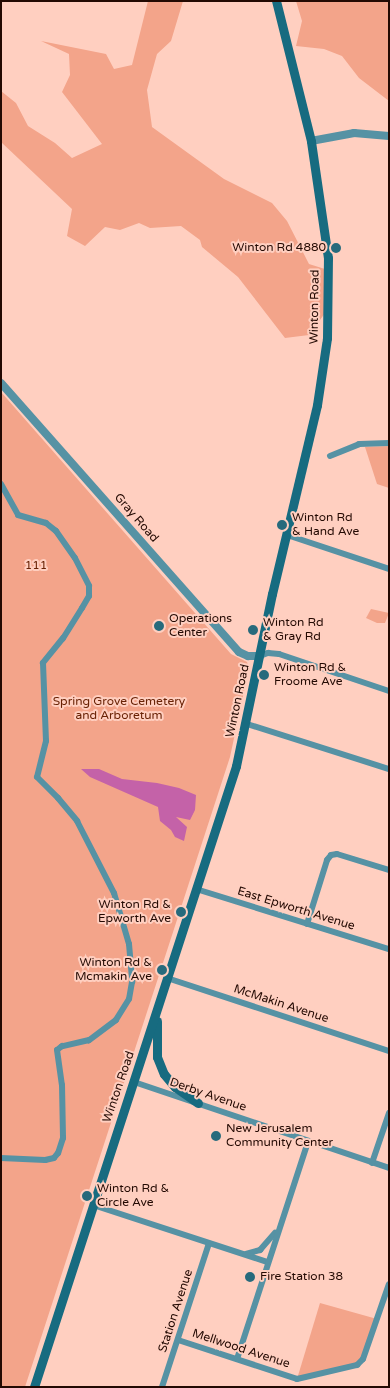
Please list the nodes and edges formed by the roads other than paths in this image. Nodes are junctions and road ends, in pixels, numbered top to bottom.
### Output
1 (276, 1) edge
2 (389, 136) edge
3 (311, 141) junction
4 (1, 383) edge
5 (389, 443) edge
6 (330, 456) dead end
7 (1, 484) edge
8 (286, 535) junction
9 (389, 569) edge
10 (260, 656) junction
11 (389, 690) edge
12 (247, 724) junction
13 (389, 769) edge
14 (389, 870) edge
15 (196, 889) junction
16 (306, 924) junction
17 (389, 949) edge
18 (167, 978) junction
19 (157, 1011) junction
20 (389, 1051) edge
21 (134, 1082) junction
22 (198, 1103) junction
23 (389, 1113) edge
24 (308, 1142) junction
25 (1, 1158) edge
26 (372, 1163) junction
27 (389, 1168) edge
28 (93, 1205) junction
29 (279, 1228) junction
30 (209, 1243) junction
31 (236, 1252) junction
32 (267, 1262) junction
33 (389, 1284) edge
34 (178, 1340) junction
35 (236, 1359) junction
36 (34, 1387) edge
37 (162, 1387) edge

1 - 3 main road, Winton Road
2 - 3 street
3 - 8 main road, Winton Road
4 - 10 street, Gray Road
5 - 6 street
7 - 25 street
8 - 9 street
8 - 10 main road, Winton Road
10 - 11 street
10 - 12 main road, Winton Road
12 - 13 street
12 - 15 main road, Winton Road
14 - 16 street
15 - 16 street, East Epworth Avenue
15 - 18 main road, Winton Road
16 - 17 street, East Epworth Avenue
18 - 19 main road, Winton Road
18 - 20 street, McMakin Avenue
19 - 21 main road, Winton Road
19 - 22 main road
21 - 22 street, Derby Avenue
21 - 28 main road, Winton Road
22 - 24 street, Derby Avenue
23 - 26 street
24 - 26 street, Derby Avenue
24 - 29 street
26 - 27 street, Derby Avenue
28 - 30 street
28 - 36 main road, Winton Road
29 - 31 street
29 - 32 street
30 - 31 street
30 - 34 street, Station Avenue
31 - 32 street
32 - 35 street
33 - 35 street, Mellwood Avenue
34 - 35 street, Mellwood Avenue
34 - 37 street, Station Avenue

